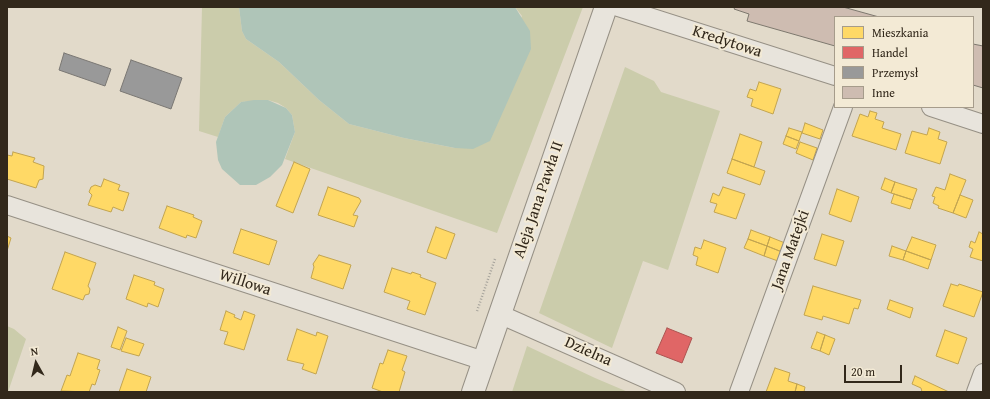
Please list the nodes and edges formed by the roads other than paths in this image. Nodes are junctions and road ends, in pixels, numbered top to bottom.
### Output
1 (606, 7) edge
2 (618, 7) edge
3 (834, 76) edge
4 (843, 108) edge
5 (933, 108) edge
6 (983, 124) edge
7 (7, 205) edge
8 (499, 314) junction
9 (484, 360) junction
10 (983, 373) edge
11 (473, 392) edge
12 (676, 392) edge
13 (739, 392) edge
14 (976, 392) edge

1 - 8 street, Aleja Jana Pawła II
2 - 3 street, Kredytowa
4 - 13 street, Jana Matejki
5 - 6 street
7 - 9 street, Willowa
8 - 9 street, Aleja Jana Pawła II
8 - 12 street, Dzielna
9 - 11 street, Aleja Jana Pawła II
10 - 14 street

